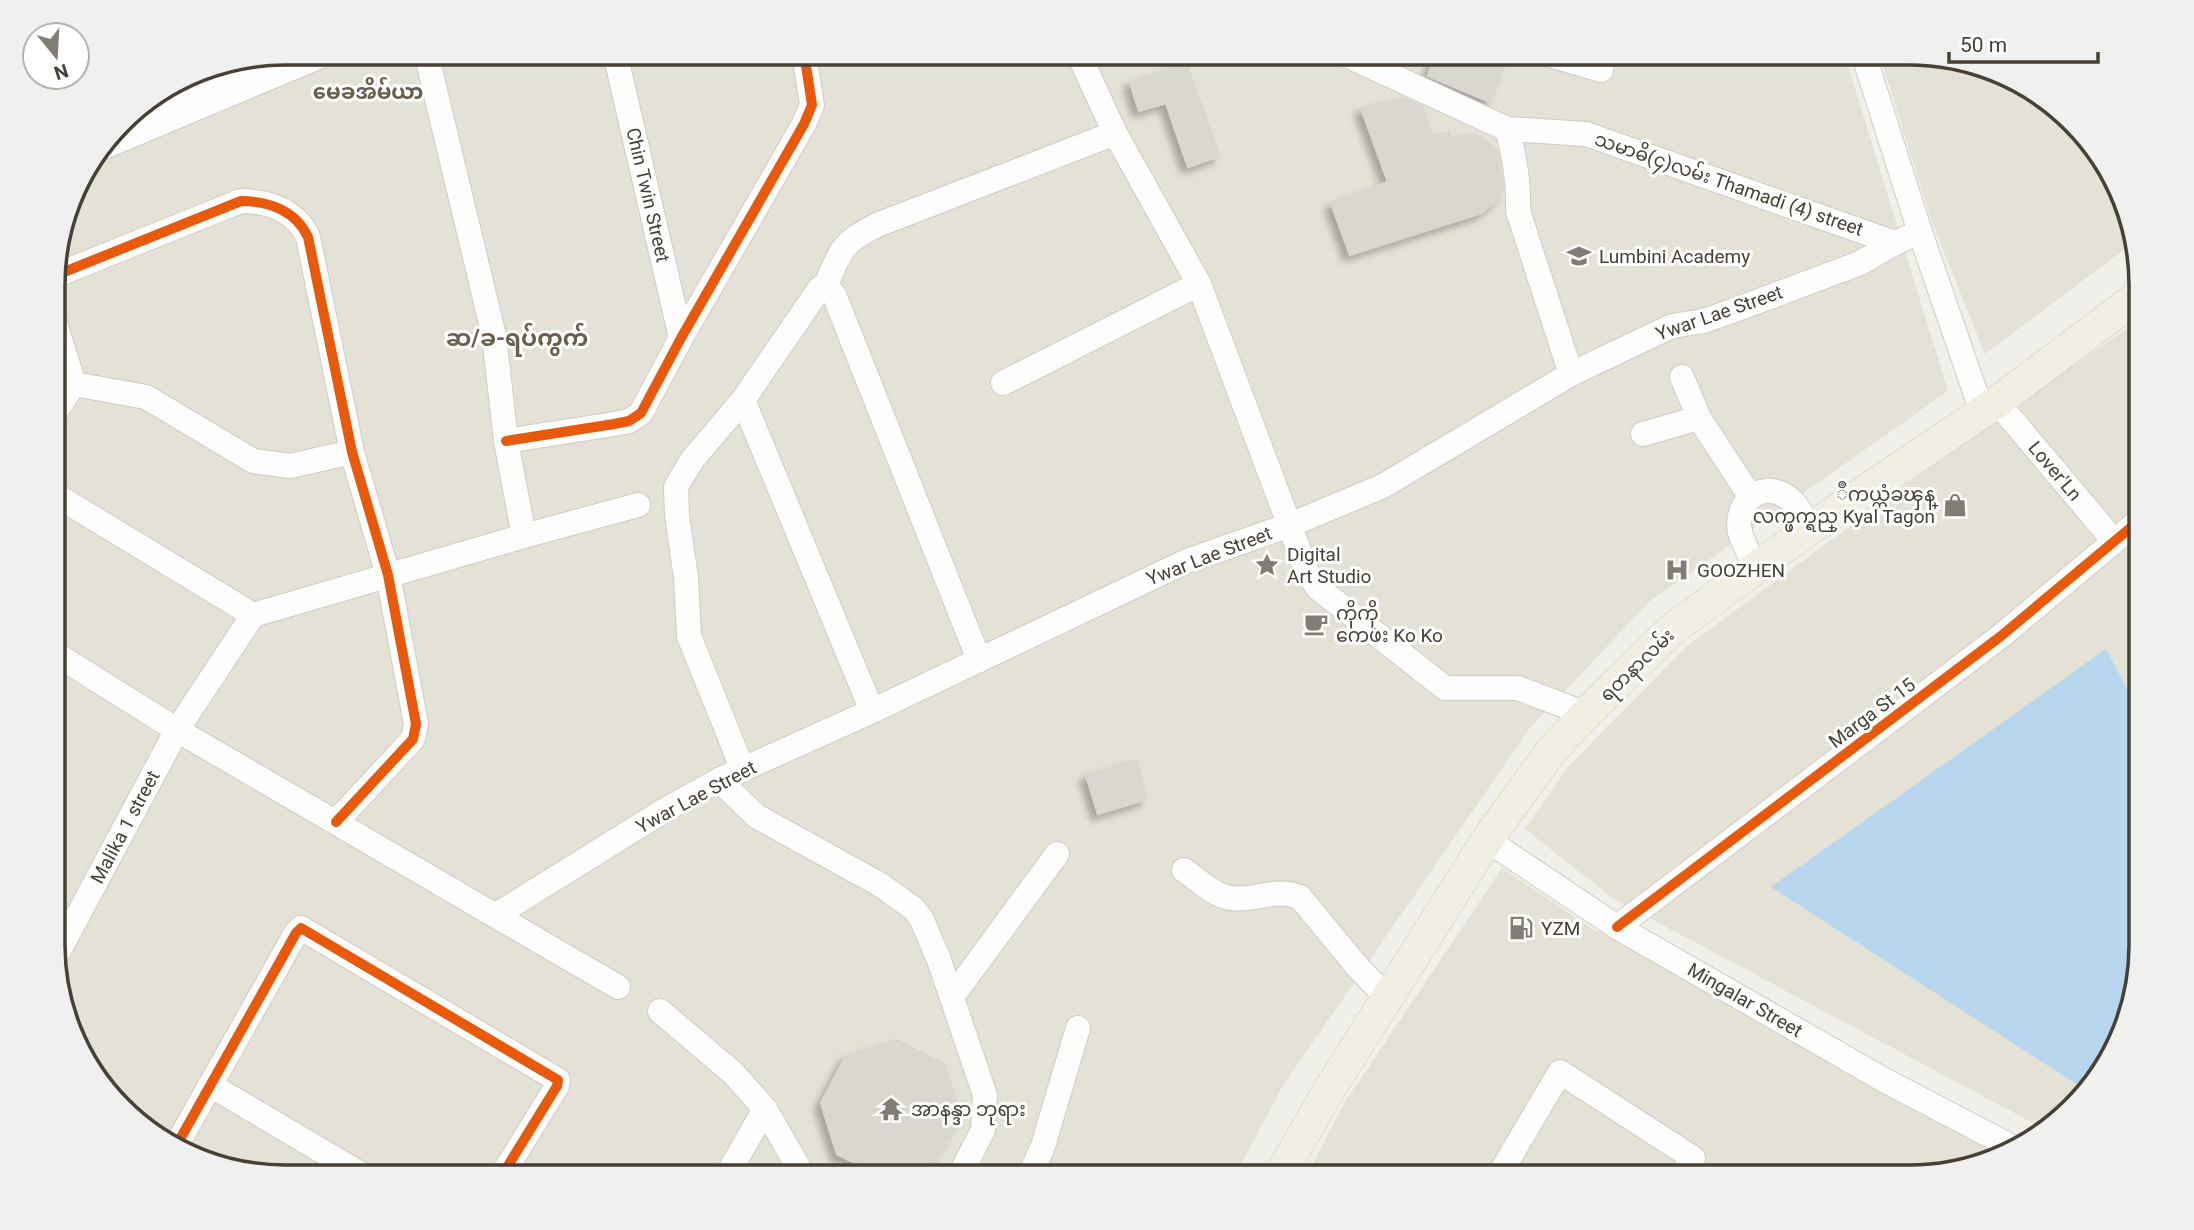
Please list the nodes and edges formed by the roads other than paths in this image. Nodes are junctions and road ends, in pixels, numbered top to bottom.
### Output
1 (297, 65) edge
2 (429, 65) edge
3 (618, 65) edge
4 (806, 65) edge
5 (1084, 65) edge
6 (1370, 65) edge
7 (1585, 65) edge
8 (1867, 65) edge
9 (1601, 70) dead end
10 (229, 72) edge
11 (170, 97) edge
12 (1507, 129) junction
13 (1115, 133) junction
14 (119, 141) edge
15 (1920, 232) junction
16 (1895, 243) junction
17 (66, 271) edge
18 (1199, 284) junction
19 (826, 285) junction
20 (2129, 303) edge
21 (681, 338) junction
22 (65, 362) edge
23 (1571, 374) junction
24 (1682, 377) dead end
25 (1003, 383) dead end
26 (74, 384) junction
27 (65, 398) edge
28 (743, 400) junction
29 (1989, 407) junction
30 (1699, 418) junction
31 (1643, 434) dead end
32 (506, 441) junction
33 (352, 452) junction
34 (1751, 496) junction
35 (65, 501) edge
36 (638, 505) dead end
37 (1290, 525) junction
38 (1811, 528) junction
39 (2129, 529) edge
40 (524, 536) junction
41 (2114, 541) junction
42 (1756, 568) junction
43 (388, 575) junction
44 (253, 615) junction
45 (65, 660) edge
46 (979, 660) junction
47 (872, 711) junction
48 (1586, 715) junction
49 (177, 730) junction
50 (743, 770) junction
51 (719, 780) junction
52 (335, 822) junction
53 (1486, 839) junction
54 (1056, 854) dead end
55 (1184, 870) dead end
56 (496, 915) junction
57 (1618, 927) junction
58 (65, 939) edge
59 (618, 987) dead end
60 (952, 997) junction
61 (1387, 998) junction
62 (660, 1011) dead end
63 (1078, 1028) dead end
64 (210, 1085) junction
65 (765, 1109) junction
66 (180, 1138) edge
67 (2005, 1143) edge
68 (346, 1165) edge
69 (508, 1165) edge
70 (733, 1165) edge
71 (797, 1165) edge
72 (965, 1165) edge
73 (1034, 1165) edge
74 (1286, 1165) edge
75 (1505, 1165) edge
76 (1689, 1165) edge

1 - 14 street
2 - 32 street
3 - 21 street, Chin Twin Street
4 - 21 street
5 - 13 street
6 - 12 street, သမာဓိ(၄)လမ်း Thamadi (4) street
7 - 9 street
8 - 15 street
10 - 11 street
12 - 16 street, သမာဓိ(၄)လမ်း Thamadi (4) street
12 - 23 street
13 - 18 street
13 - 19 street
15 - 16 street
15 - 29 street
16 - 23 street, Ywar Lae Street
17 - 33 street
18 - 25 street
18 - 37 street
19 - 28 street
19 - 46 street
20 - 29 main road, ရတနာလမ်း
21 - 32 street
22 - 26 street
23 - 37 street, Ywar Lae Street
24 - 30 street
26 - 27 street
26 - 33 street
28 - 47 street
28 - 50 street
29 - 38 main road, ရတနာလမ်း
29 - 41 street, Lover'Ln
30 - 31 street
30 - 34 street
32 - 40 street
33 - 43 street
34 - 38 street
34 - 42 street
35 - 44 street
36 - 40 street
37 - 46 street, Ywar Lae Street
37 - 48 street
38 - 42 main road, ရတနာလမ်း
39 - 41 street, Marga St 15
40 - 43 street
41 - 57 street, Marga St 15
42 - 48 main road, ရတနာလမ်း
43 - 44 street
43 - 52 street
44 - 49 street, Malika 1 street
45 - 49 street
46 - 47 street, Ywar Lae Street
47 - 50 street, Ywar Lae Street
48 - 53 main road, ရတနာလမ်း
49 - 52 street
49 - 58 street, Malika 1 street
50 - 51 street, Ywar Lae Street
51 - 56 street, Ywar Lae Street
51 - 60 street
52 - 56 street
53 - 57 street, Mingalar Street
53 - 61 main road, ရတနာလမ်း
54 - 60 street
55 - 61 street
56 - 59 street
57 - 67 street, Mingalar Street
60 - 72 street
61 - 74 main road, ရတနာလမ်း
62 - 65 street
63 - 73 street
64 - 66 street
64 - 68 street
64 - 69 street
65 - 70 street
65 - 71 street
75 - 76 street

